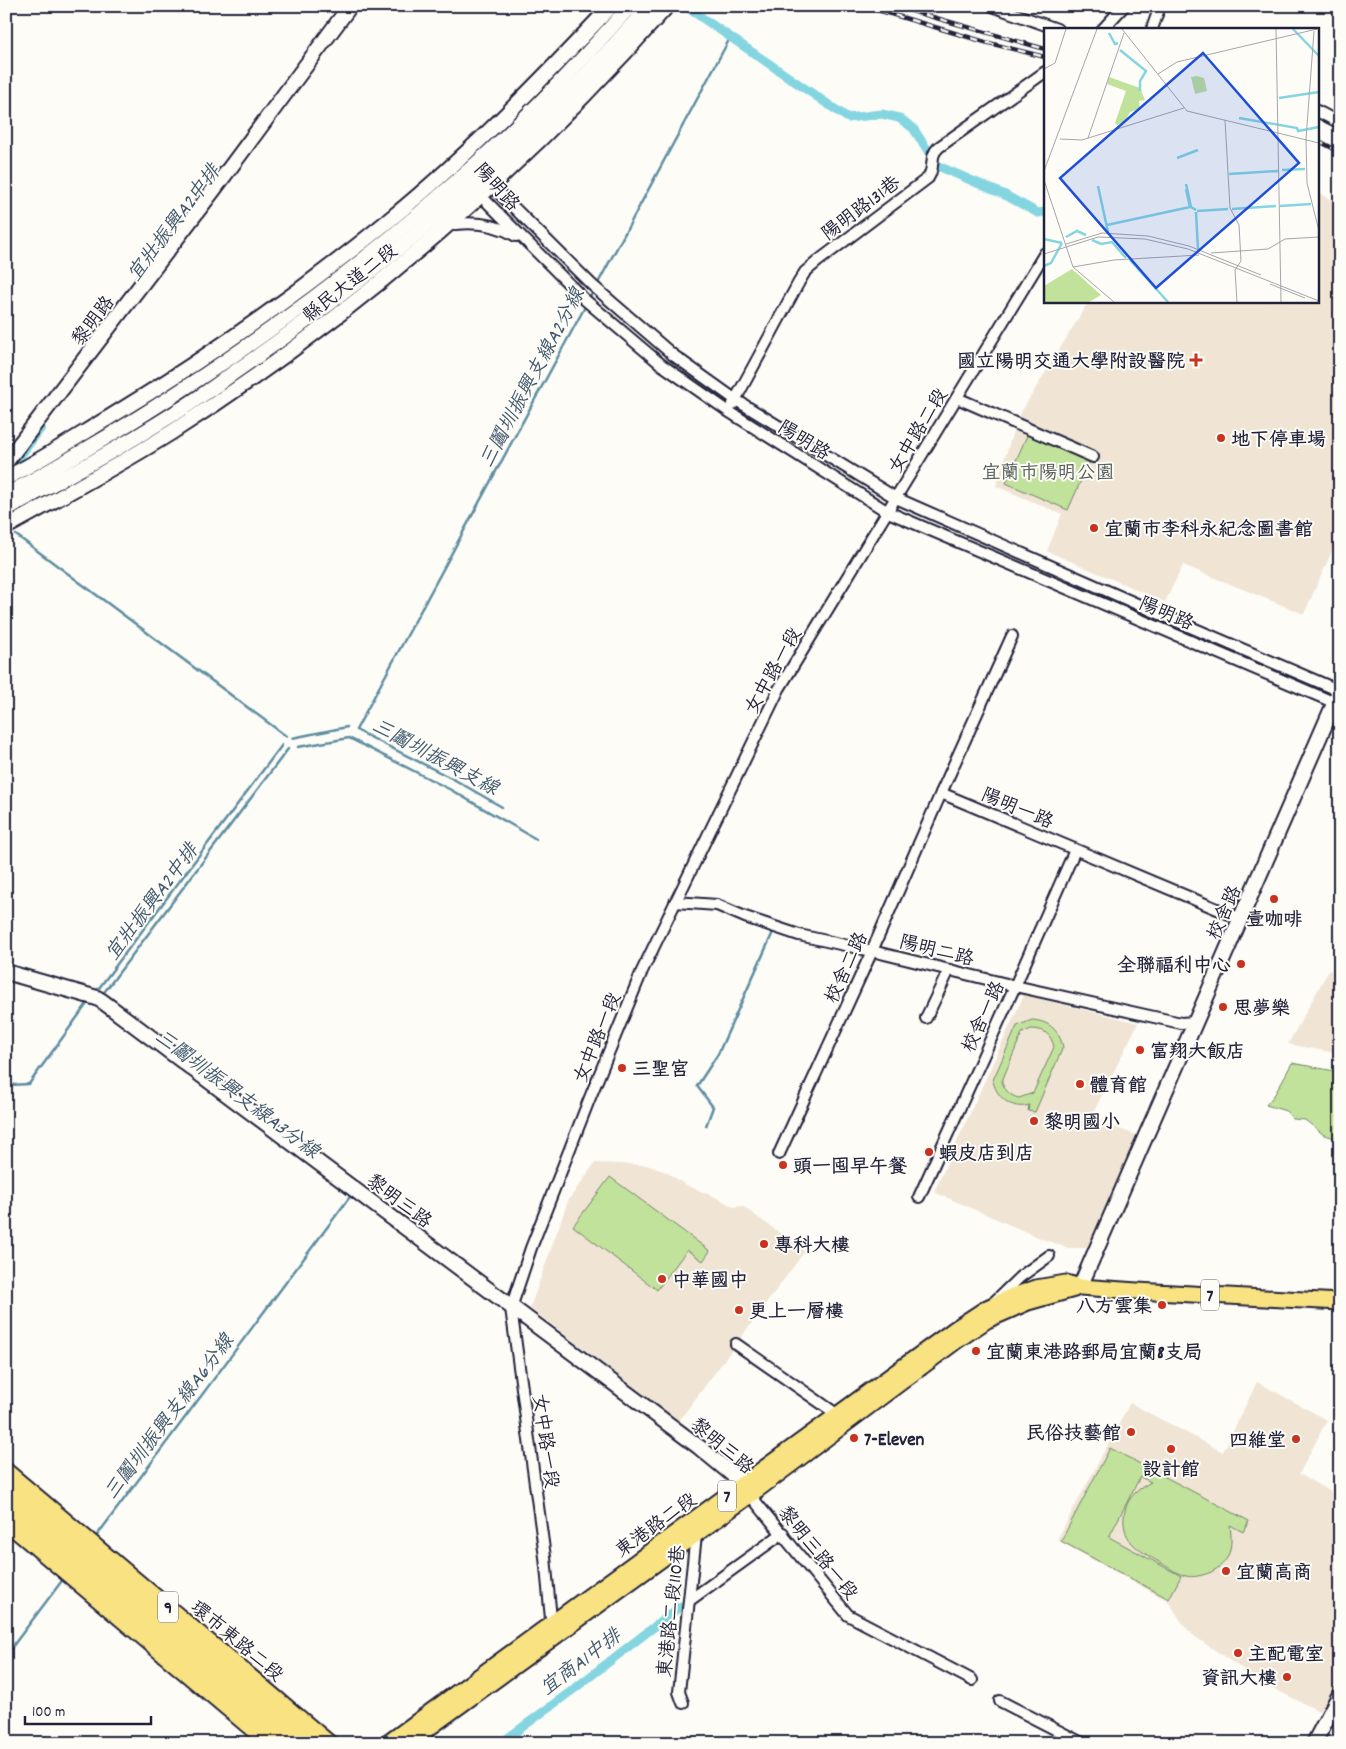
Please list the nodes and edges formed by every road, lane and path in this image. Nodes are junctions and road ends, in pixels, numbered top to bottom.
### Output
1 (350, 6) edge
2 (611, 6) edge
3 (630, 6) edge
4 (649, 6) edge
5 (667, 6) edge
6 (992, 6) edge
7 (1124, 6) edge
8 (1160, 6) edge
9 (1054, 28) edge
10 (1104, 28) edge
11 (1152, 28) edge
12 (1044, 73) edge
13 (1318, 112) edge
14 (1340, 123) edge
15 (457, 160) junction
16 (473, 167) junction
17 (461, 177) junction
18 (487, 181) junction
19 (476, 191) junction
20 (448, 225) junction
21 (532, 249) junction
22 (1044, 255) edge
23 (280, 341) junction
24 (292, 350) junction
25 (957, 398) junction
26 (734, 403) junction
27 (1093, 457) dead end
28 (10, 458) edge
29 (23, 470) junction
30 (6, 478) edge
31 (6, 495) edge
32 (896, 498) junction
33 (6, 509) edge
34 (888, 512) junction
35 (6, 527) edge
36 (1012, 636) dead end
37 (1338, 696) edge
38 (941, 793) junction
39 (1075, 850) junction
40 (675, 902) junction
41 (1241, 919) junction
42 (872, 951) junction
43 (949, 970) junction
44 (6, 972) edge
45 (1015, 986) junction
46 (926, 1018) dead end
47 (1194, 1022) junction
48 (779, 1154) dead end
49 (919, 1196) dead end
50 (1048, 1256) dead end
51 (1080, 1287) junction
52 (1340, 1302) edge
53 (511, 1308) junction
54 (987, 1308) junction
55 (736, 1344) dead end
56 (838, 1415) junction
57 (6, 1471) edge
58 (6, 1489) edge
59 (747, 1490) junction
60 (6, 1507) edge
61 (6, 1522) edge
62 (692, 1530) junction
63 (783, 1533) junction
64 (690, 1600) junction
65 (552, 1631) junction
66 (972, 1680) dead end
67 (1339, 1697) edge
68 (1000, 1701) dead end
69 (683, 1703) dead end
70 (268, 1743) edge
71 (286, 1743) edge
72 (308, 1743) edge
73 (329, 1743) edge
74 (388, 1743) edge
75 (408, 1743) edge
76 (1082, 1743) edge
77 (1314, 1743) edge

1 - 28 street, 黎明路
2 - 15 street, 縣民大道二段
3 - 16 street, 縣民大道二段
4 - 18 street, 縣民大道二段
5 - 18 street, 縣民大道二段
6 - 9 street
7 - 10 street
8 - 11 street
12 - 26 street, 陽明路131巷
13 - 14 street
15 - 16 street, 陽明路
15 - 17 street, 陽明路
15 - 29 street, 縣民大道二段
16 - 17 street, 縣民大道二段
16 - 18 street, 陽明路
17 - 19 street, 陽明路
17 - 31 street, 縣民大道二段
18 - 19 street, 縣民大道二段
18 - 26 street, 陽明路
19 - 20 street, 縣民大道二段
19 - 21 street, 陽明路
19 - 23 street, 縣民大道二段
20 - 21 street
20 - 24 street, 縣民大道二段
21 - 34 street, 陽明路
22 - 25 street, 女中路二段
23 - 24 street
23 - 33 street, 縣民大道二段
24 - 35 street, 縣民大道二段
25 - 27 street
25 - 32 street, 女中路二段
26 - 32 street, 陽明路
28 - 29 street
29 - 30 street, 縣民大道二段
32 - 34 street, 女中路一段
32 - 37 street, 陽明路
34 - 37 street, 陽明路
34 - 40 street, 女中路一段
36 - 38 street
37 - 41 street, 校舍路
38 - 39 street, 陽明一路
38 - 42 street, 校舍二路
39 - 41 street, 陽明一路
39 - 45 street, 校舍一路
40 - 42 street, 陽明二路
40 - 53 street, 女中路一段
41 - 47 street, 校舍路
42 - 43 street, 陽明二路
42 - 48 street, 校舍二路
43 - 45 street, 陽明二路
43 - 46 street
44 - 53 street, 黎明三路
45 - 47 street, 陽明二路
45 - 49 street, 校舍一路
47 - 51 street, 校舍路
50 - 54 street
51 - 52 main road, 東港路二段 / 7
51 - 54 main road, 東港路二段 / 7
51 - 59 main road, 東港路二段 / 7
53 - 59 street, 黎明三路
53 - 65 street, 女中路一段
54 - 56 main road, 東港路二段 / 7
55 - 56 street
56 - 59 main road, 東港路二段 / 7
57 - 73 main road, 環市東路二段 / 9
58 - 72 main road, 環市東路二段 / 9
59 - 62 main road, 東港路二段 / 7
59 - 63 street, 黎明三路一段
60 - 71 main road, 9
61 - 70 main road, 9
62 - 64 street, 東港路二段110巷
62 - 65 main road, 東港路二段 / 7
63 - 64 street
63 - 66 street, 黎明三路一段
64 - 69 street, 東港路二段110巷
65 - 74 main road, 東港路二段 / 7
65 - 75 main road, 東港路二段 / 7
67 - 77 street
68 - 76 street

